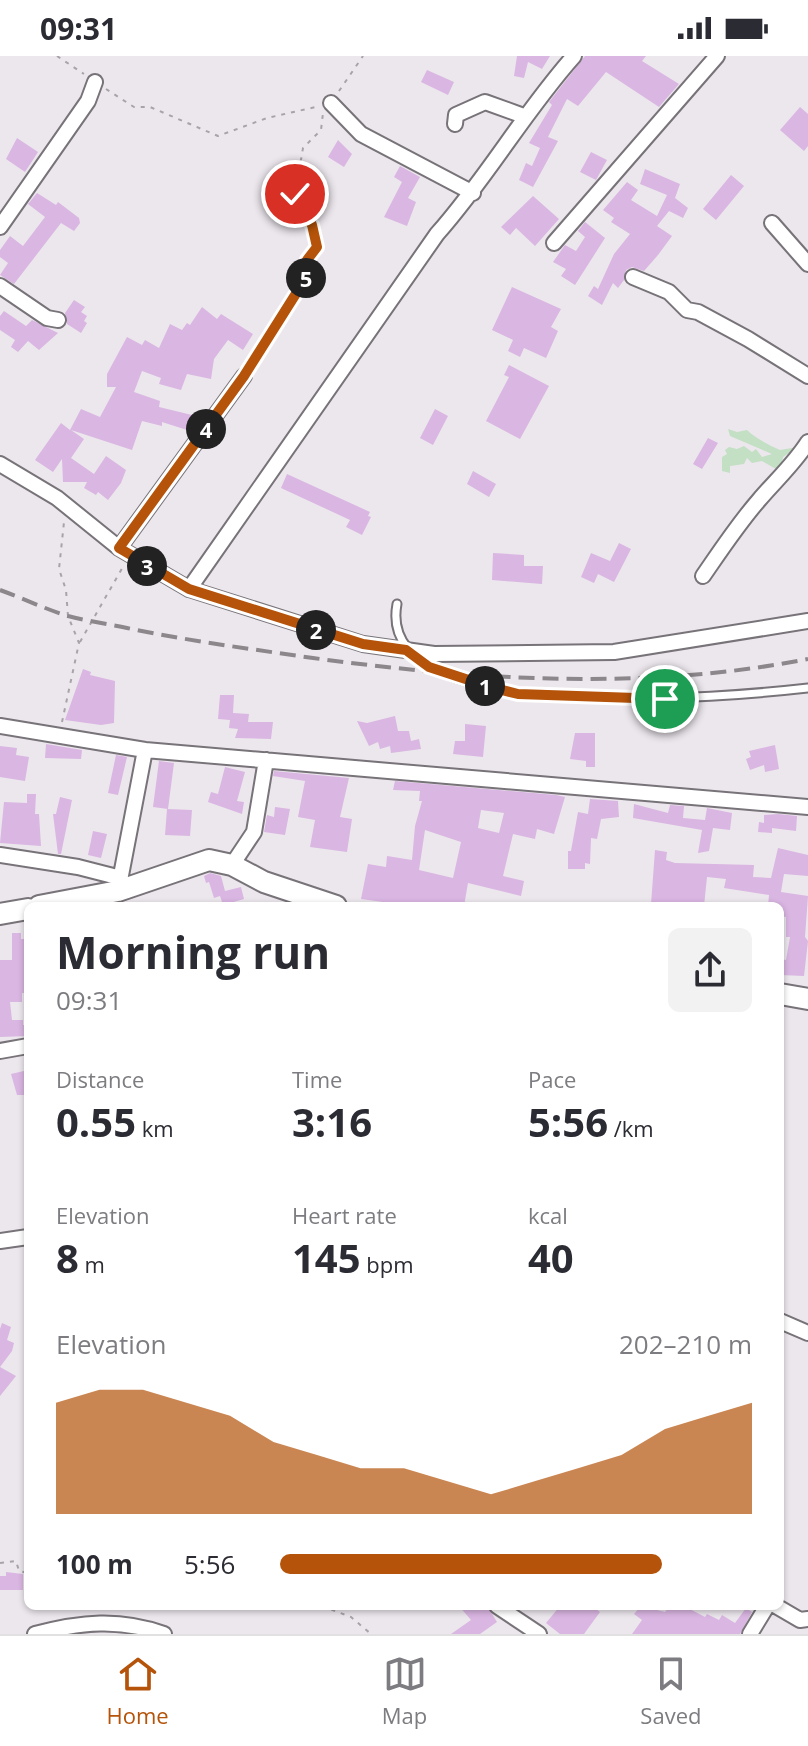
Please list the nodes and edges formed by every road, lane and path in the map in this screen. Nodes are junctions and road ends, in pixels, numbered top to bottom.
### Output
1 (57, 56) edge
2 (363, 56) edge
3 (574, 56) edge
4 (717, 56) edge
5 (95, 82) junction
6 (331, 103) junction
7 (522, 120) junction
8 (455, 124) dead end
9 (473, 193) junction
10 (772, 223) dead end
11 (0, 227) edge
12 (554, 243) dead end
13 (808, 264) edge
14 (633, 277) dead end
15 (0, 286) edge
16 (58, 320) dead end
17 (244, 376) joint
18 (808, 376) edge
19 (808, 442) edge
20 (0, 464) edge
21 (65, 505) junction
22 (124, 552) junction
23 (703, 576) dead end
24 (189, 589) junction
25 (397, 604) dead end
26 (808, 621) edge
27 (79, 643) junction
28 (406, 650) junction
29 (808, 688) edge
30 (0, 726) edge
31 (66, 739) junction
32 (145, 750) junction
33 (266, 760) junction
34 (808, 807) edge
35 (0, 855) edge
36 (232, 865) junction
37 (119, 884) junction
38 (77, 902) edge
39 (324, 902) edge
40 (24, 910) edge
41 (0, 914) edge
42 (784, 995) edge
43 (808, 999) edge
44 (24, 1047) edge
45 (0, 1051) edge
46 (24, 1238) edge
47 (0, 1241) edge
48 (784, 1323) edge
49 (808, 1333) edge
50 (0, 1563) edge
51 (24, 1572) edge
52 (333, 1610) edge
53 (503, 1610) edge
54 (765, 1610) edge
55 (783, 1610) edge
56 (808, 1619) edge
57 (35, 1634) edge
58 (164, 1634) edge
59 (371, 1634) edge
60 (539, 1634) edge
61 (750, 1634) edge

1 - 5 path
2 - 6 path
3 - 7 street
4 - 12 street
5 - 6 path
5 - 11 street
6 - 9 street
6 - 17 path
7 - 8 street
7 - 9 street
9 - 24 street
10 - 13 street
14 - 18 street
15 - 16 street
17 - 22 street
19 - 23 street
20 - 21 street
21 - 22 street
21 - 27 path
22 - 24 street
22 - 27 path
24 - 28 street
25 - 28 lane
26 - 28 street
27 - 31 path
28 - 29 lane
30 - 31 street
31 - 32 street
32 - 33 street
32 - 37 street
33 - 34 street
33 - 36 street
35 - 37 street
36 - 37 main road
36 - 39 main road
37 - 38 main road
40 - 41 main road
42 - 43 main road
44 - 45 street
46 - 47 street
48 - 49 street
50 - 51 path
52 - 59 path
53 - 60 street
54 - 61 street
55 - 56 street
57 - 58 street

